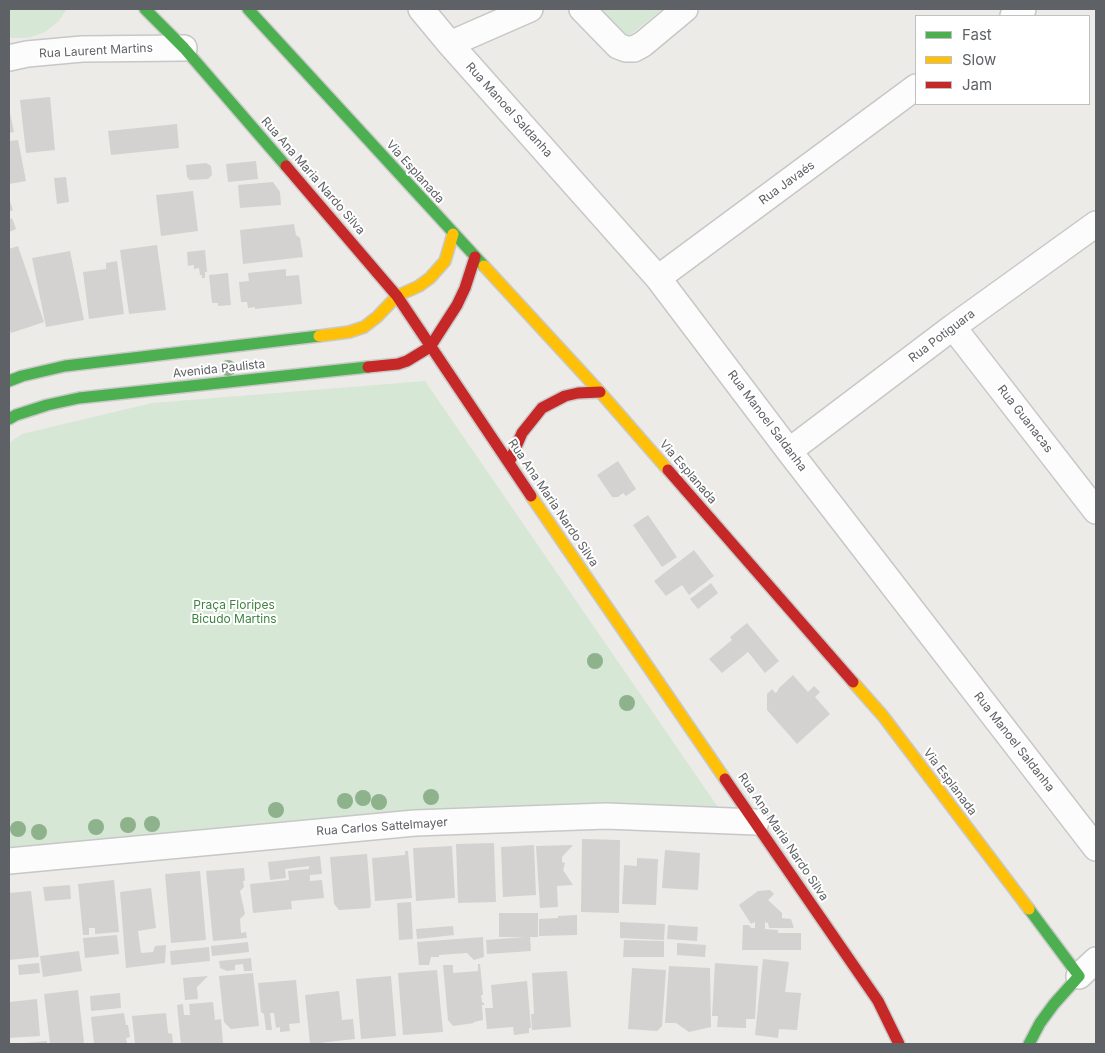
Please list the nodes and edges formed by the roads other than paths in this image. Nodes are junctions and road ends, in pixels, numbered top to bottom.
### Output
1 (145, 9) edge
2 (248, 9) edge
3 (421, 9) edge
4 (530, 9) edge
5 (582, 9) edge
6 (685, 9) edge
7 (450, 44) junction
8 (184, 48) junction
9 (9, 58) edge
10 (915, 89) edge
11 (1096, 224) edge
12 (453, 234) junction
13 (475, 257) junction
14 (658, 278) junction
15 (397, 296) junction
16 (953, 327) junction
17 (430, 346) junction
18 (9, 381) edge
19 (600, 392) junction
20 (9, 419) edge
21 (789, 451) junction
22 (509, 463) junction
23 (1096, 511) edge
24 (756, 822) junction
25 (1096, 848) edge
26 (9, 861) edge
27 (1088, 968) edge
28 (899, 1044) edge
29 (1028, 1044) edge

1 - 8 main road, Rua Ana Maria Nardo Silva
2 - 12 main road, Via Esplanada
3 - 7 street, Rua Manoel Saldanha
4 - 7 street
5 - 6 street
7 - 14 street, Rua Manoel Saldanha
8 - 9 street, Rua Laurent Martins
8 - 15 main road, Rua Ana Maria Nardo Silva
10 - 14 street, Rua Javaés
11 - 16 street, Rua Potiguara
12 - 13 main road, Via Esplanada
12 - 15 main road
13 - 17 main road
13 - 19 main road, Via Esplanada
14 - 21 street, Rua Manoel Saldanha
15 - 17 main road, Rua Ana Maria Nardo Silva
15 - 18 main road, Avenida Paulista
16 - 21 street, Rua Potiguara
16 - 23 street, Rua Guanacas
17 - 20 main road, Avenida Paulista
17 - 22 main road, Rua Ana Maria Nardo Silva
19 - 22 main road
19 - 27 main road, Via Esplanada
21 - 25 street, Rua Manoel Saldanha
22 - 24 main road, Rua Ana Maria Nardo Silva
24 - 26 street, Rua Carlos Sattelmayer
24 - 28 main road, Rua Ana Maria Nardo Silva
27 - 29 main road

